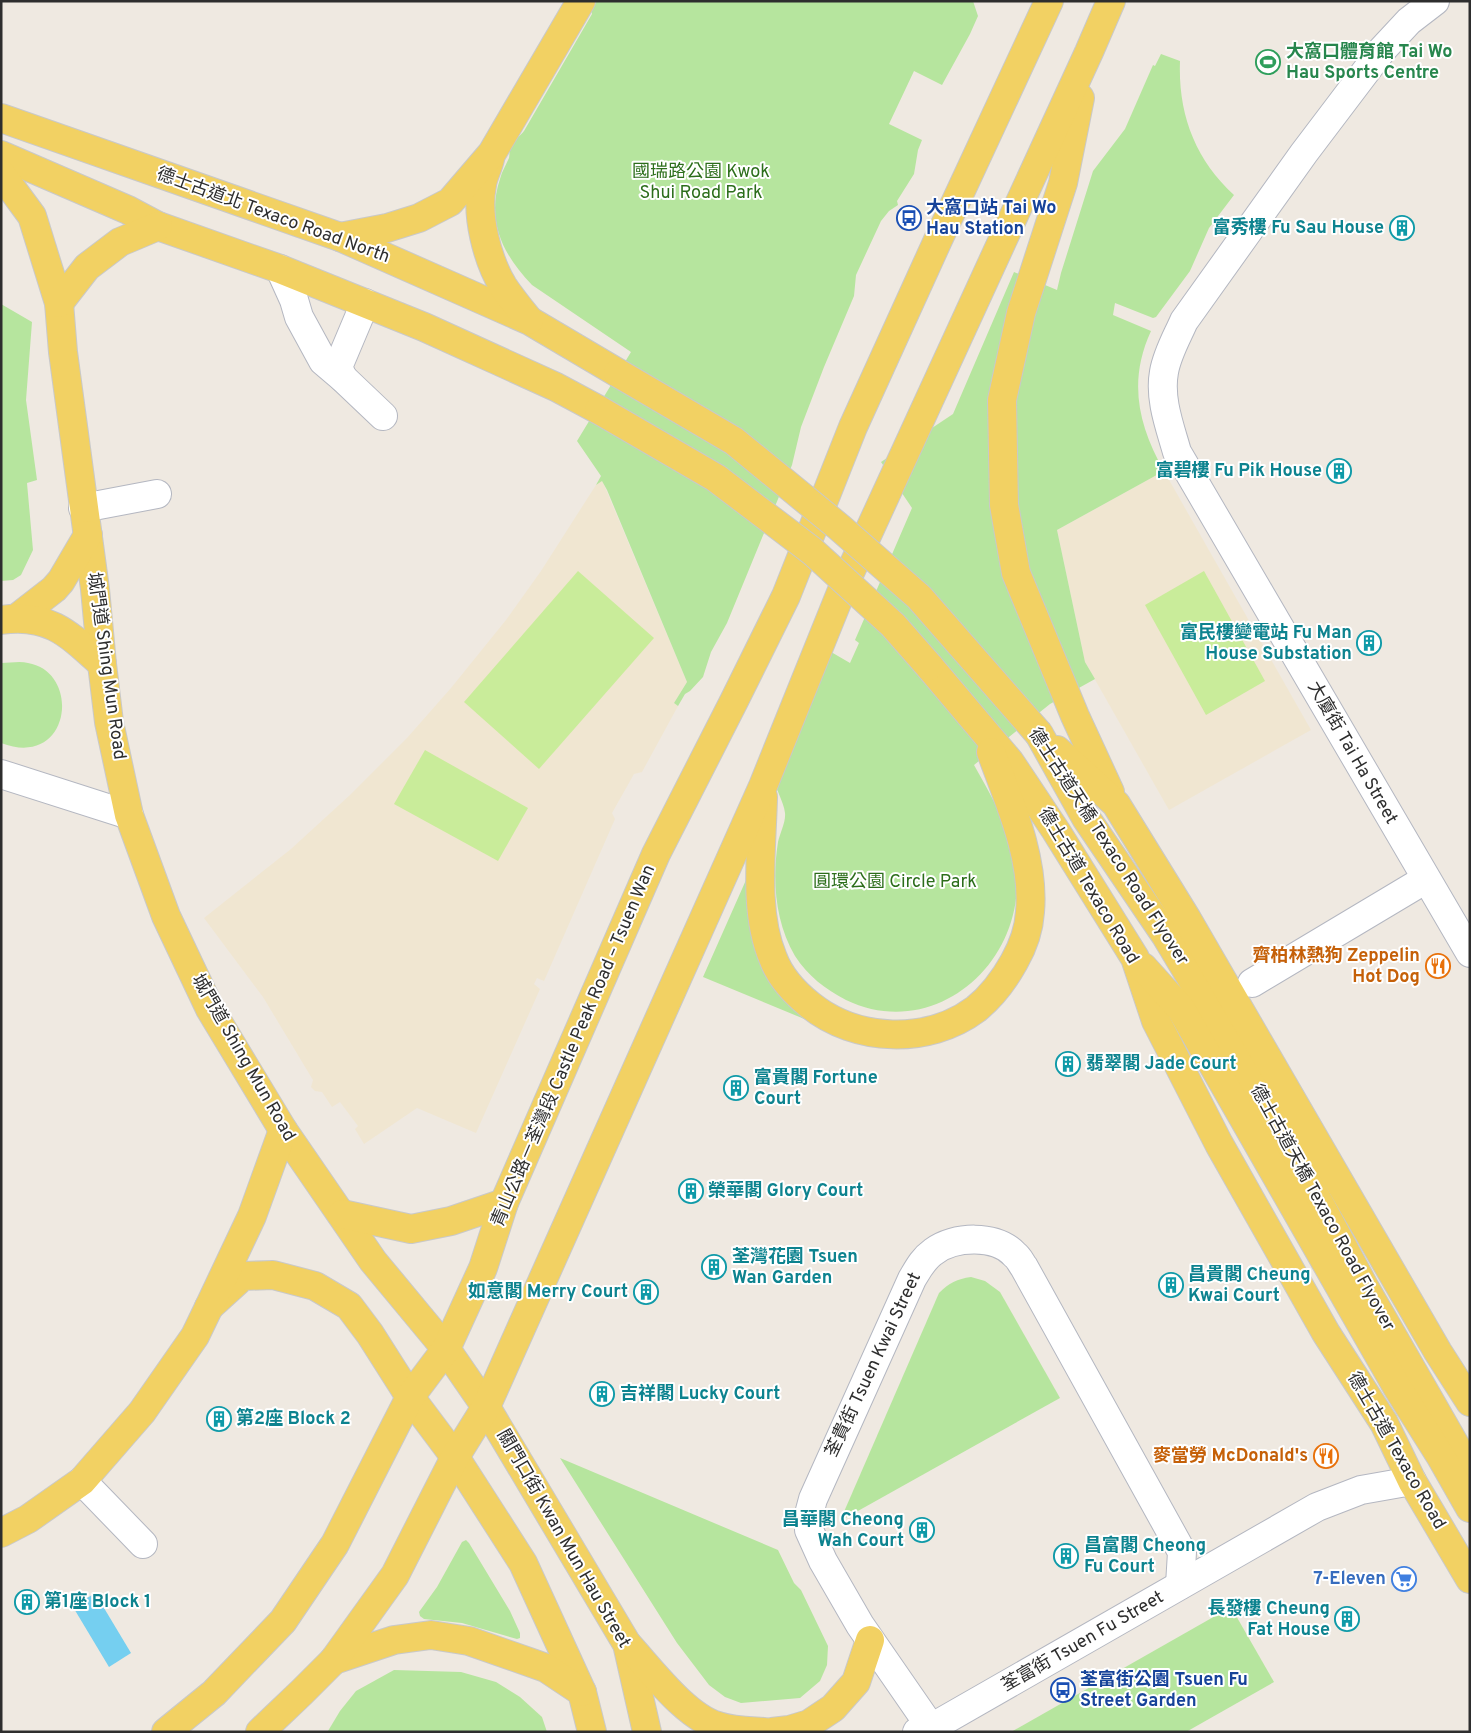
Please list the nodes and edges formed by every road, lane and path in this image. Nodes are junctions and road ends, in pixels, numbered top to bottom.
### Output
1 (581, 1) edge
2 (1049, 1) edge
3 (1111, 1) edge
4 (1435, 1) edge
5 (1089, 52) junction
6 (1, 118) edge
7 (492, 153) junction
8 (1, 155) edge
9 (1, 174) edge
10 (158, 226) junction
11 (340, 237) junction
12 (280, 269) junction
13 (59, 303) junction
14 (365, 303) junction
15 (530, 321) junction
16 (335, 365) junction
17 (618, 373) joint
18 (382, 416) dead end
19 (158, 494) dead end
20 (83, 508) junction
21 (88, 535) junction
22 (10, 618) edge
23 (102, 664) junction
24 (981, 726) junction
25 (1040, 734) junction
26 (1, 774) edge
27 (763, 786) junction
28 (1116, 804) junction
29 (130, 816) junction
30 (1426, 879) junction
31 (1470, 953) edge
32 (1135, 958) junction
33 (1252, 983) dead end
34 (283, 1130) junction
35 (504, 1203) junction
36 (342, 1214) junction
37 (210, 1306) junction
38 (446, 1349) junction
39 (410, 1397) junction
40 (1470, 1402) edge
41 (486, 1407) junction
42 (455, 1457) junction
43 (1470, 1471) edge
44 (82, 1481) junction
45 (1412, 1481) junction
46 (1470, 1508) edge
47 (1, 1533) edge
48 (143, 1544) dead end
49 (1470, 1580) edge
50 (1180, 1585) junction
51 (870, 1640) junction
52 (627, 1644) junction
53 (334, 1660) junction
54 (302, 1692) junction
55 (582, 1692) junction
56 (928, 1731) edge
57 (166, 1732) edge
58 (260, 1732) edge
59 (289, 1732) edge
60 (592, 1732) edge
61 (648, 1732) edge
62 (764, 1732) edge
63 (772, 1732) edge

1 - 7 main road
2 - 35 main road, 青山公路－荃灣段 Castle Peak Road – Tsuen Wan
3 - 5 main road
4 - 30 street, 大廈街 Tai Ha Street
5 - 27 main road
5 - 28 main road
6 - 11 main road, 德士古道北 Texaco Road North
7 - 11 main road
7 - 15 main road
8 - 10 main road
9 - 13 main road, 城門道 Shing Mun Road
10 - 12 main road
10 - 13 main road
11 - 15 main road, 德士古道北 Texaco Road North
12 - 14 main road
12 - 16 street
13 - 20 main road, 城門道 Shing Mun Road
14 - 16 street
14 - 24 main road, bridge
15 - 17 main road, 德士古道北 Texaco Road North
16 - 18 street
17 - 25 main road, 德士古道天橋 Texaco Road Flyover, bridge
19 - 20 street
20 - 21 main road, 城門道 Shing Mun Road
21 - 22 main road
21 - 23 main road, 城門道 Shing Mun Road
22 - 23 main road
23 - 29 main road, 城門道 Shing Mun Road
24 - 27 main road
24 - 32 main road, 德士古道 Texaco Road
25 - 28 main road
25 - 43 main road, 德士古道天橋 Texaco Road Flyover
26 - 29 street
27 - 41 main road
28 - 40 main road
29 - 34 main road, 城門道 Shing Mun Road
30 - 31 street, 大廈街 Tai Ha Street
30 - 33 street
32 - 45 main road, 德士古道 Texaco Road
32 - 46 main road, 德士古道天橋 Texaco Road Flyover
34 - 36 main road, 城門道 Shing Mun Road
34 - 37 main road
35 - 36 main road
35 - 38 main road, 青山公路－荃灣段 Castle Peak Road – Tsuen Wan
36 - 38 main road, 城門道 Shing Mun Road
37 - 39 main road
37 - 44 main road
38 - 39 main road, 青山公路－荃灣段 Castle Peak Road – Tsuen Wan
38 - 41 main road, 城門道 Shing Mun Road
39 - 42 main road
39 - 57 main road, 青山公路－荃灣段 Castle Peak Road – Tsuen Wan
41 - 42 main road
41 - 52 main road, 關門口街 Kwan Mun Hau Street
42 - 53 main road
42 - 55 main road
44 - 47 main road
44 - 48 street
45 - 49 main road, 德士古道 Texaco Road
45 - 50 street, 荃富街 Tsuen Fu Street
50 - 51 street, 荃貴街 Tsuen Kwai Street
50 - 56 street, 荃富街 Tsuen Fu Street
51 - 56 street, 荃貴街 Tsuen Kwai Street
51 - 63 main road
52 - 61 main road, 關門口街 Kwan Mun Hau Street
52 - 62 main road
53 - 54 main road
53 - 55 main road
54 - 58 main road
54 - 59 main road
55 - 60 main road

